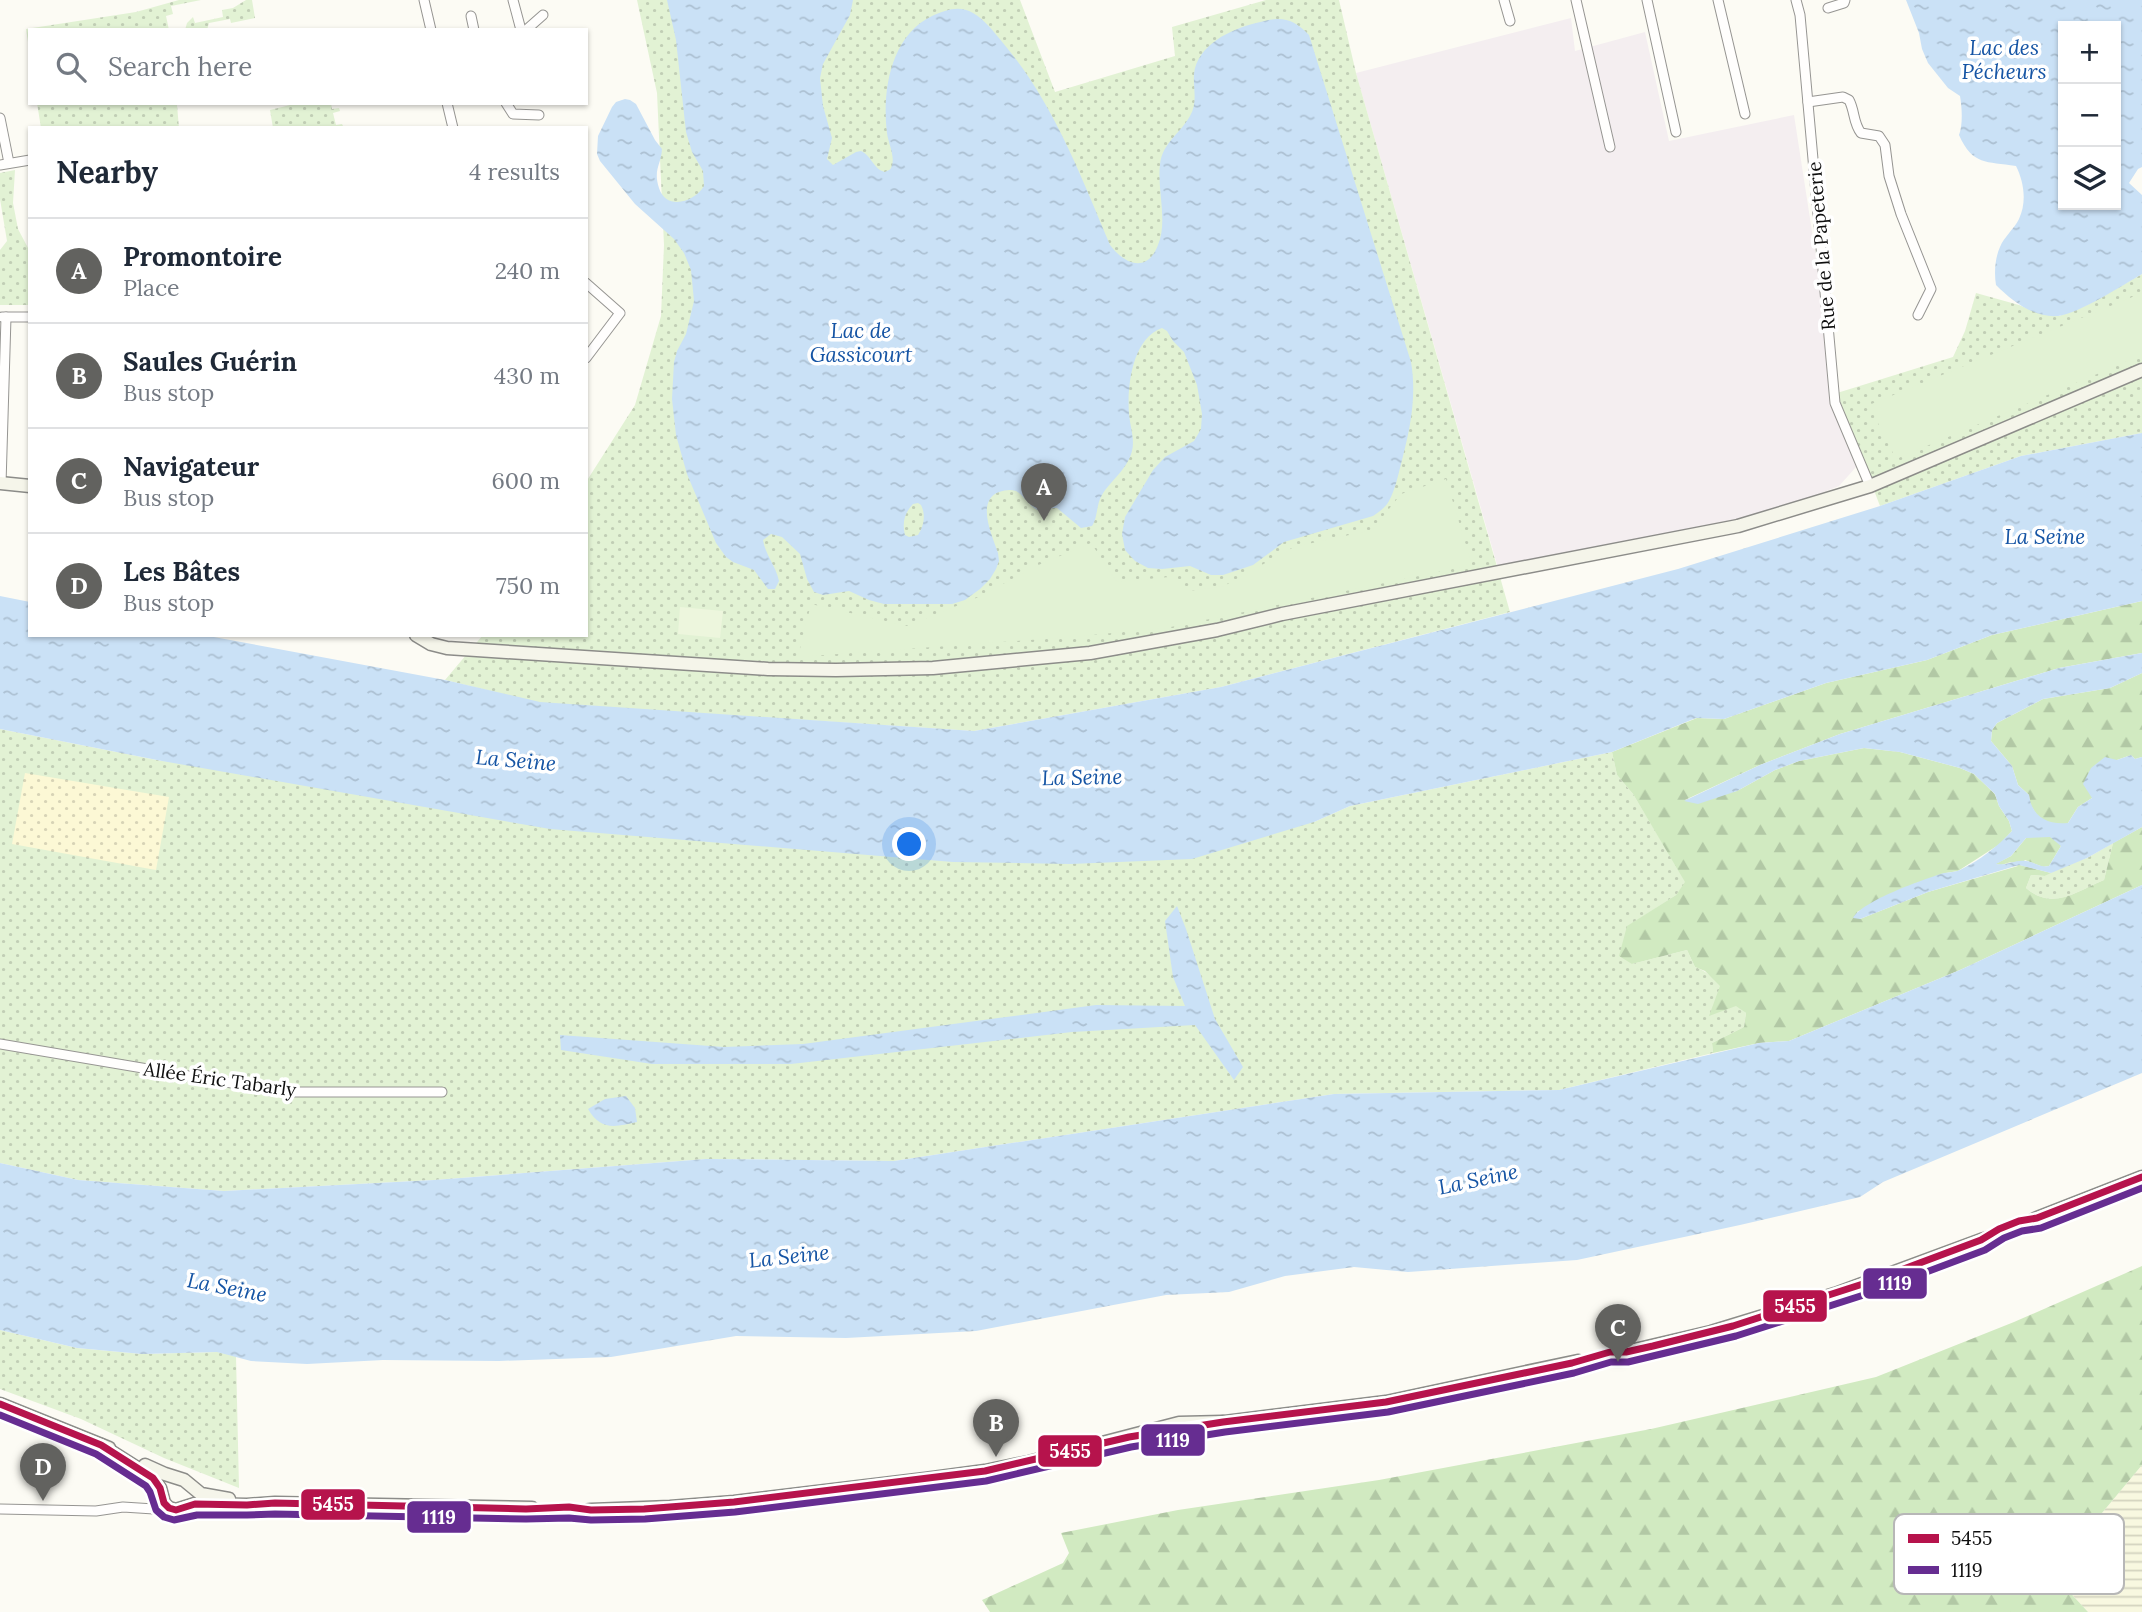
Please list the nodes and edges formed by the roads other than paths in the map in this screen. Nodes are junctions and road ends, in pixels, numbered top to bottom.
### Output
1 (425, 0) edge
2 (513, 0) edge
3 (1504, 0) edge
4 (1576, 0) edge
5 (1647, 0) edge
6 (1718, 0) edge
7 (1796, 0) edge
8 (1845, 0) edge
9 (1828, 9) dead end
10 (543, 15) dead end
11 (471, 16) dead end
12 (1510, 21) dead end
13 (431, 28) edge
14 (474, 28) edge
15 (523, 28) edge
16 (527, 28) edge
17 (1808, 102) junction
18 (447, 105) edge
19 (507, 105) edge
20 (1745, 114) dead end
21 (539, 115) dead end
22 (0, 118) edge
23 (453, 126) edge
24 (1676, 132) dead end
25 (1610, 148) dead end
26 (28, 160) edge
27 (4, 164) edge
28 (588, 285) edge
29 (1918, 315) dead end
30 (3, 317) edge
31 (28, 317) edge
32 (588, 355) edge
33 (2142, 370) edge
34 (0, 484) edge
35 (28, 486) edge
36 (1870, 486) junction
37 (420, 637) edge
38 (432, 637) edge
39 (459, 649) junction
40 (0, 1044) edge
41 (442, 1092) dead end
42 (2142, 1177) edge
43 (0, 1404) edge
44 (101, 1445) junction
45 (176, 1478) junction
46 (190, 1486) junction
47 (161, 1494) junction
48 (275, 1503) junction
49 (169, 1508) junction
50 (183, 1508) junction
51 (0, 1509) edge
52 (145, 1509) junction

1 - 13 street
2 - 15 street
3 - 12 street
4 - 25 street
5 - 24 street
6 - 20 street
7 - 17 street, Rue de la Papeterie
8 - 9 street
10 - 16 street
11 - 14 street
17 - 29 street
17 - 36 street, Rue de la Papeterie
18 - 23 street
19 - 21 street
22 - 27 street
26 - 27 street
28 - 32 street
30 - 31 street
30 - 34 street
33 - 36 main road
34 - 35 main road
36 - 39 main road
37 - 39 main road
38 - 39 main road
40 - 41 street, Allée Éric Tabarly
42 - 48 main road
43 - 44 main road
44 - 45 main road
44 - 47 main road
45 - 46 main road
45 - 47 main road
46 - 48 main road
46 - 50 main road
47 - 49 main road
47 - 52 street
48 - 50 main road
49 - 50 main road
49 - 52 street
51 - 52 street

